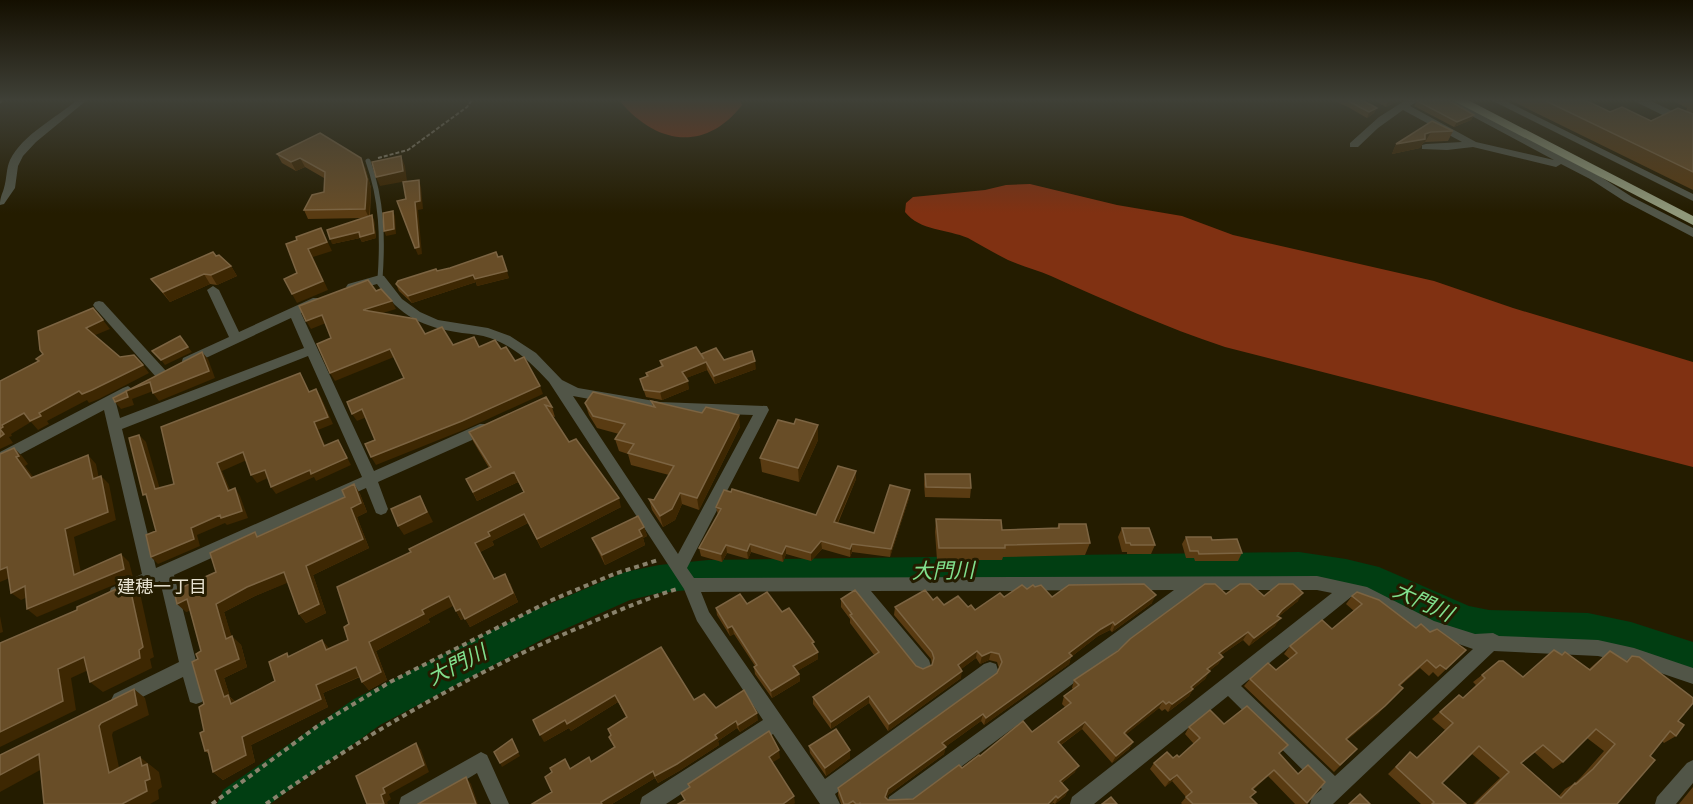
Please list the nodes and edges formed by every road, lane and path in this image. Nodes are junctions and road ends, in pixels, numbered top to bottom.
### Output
1 (35, 138) edge
2 (425, 138) edge
3 (1361, 138) edge
4 (1461, 138) edge
5 (1518, 138) edge
6 (1535, 138) edge
7 (1546, 138) edge
8 (1571, 138) edge
9 (1473, 144) junction
10 (1354, 145) dead end
11 (1426, 147) edge
12 (368, 161) joint
13 (1572, 166) junction
14 (1633, 185) junction
15 (1693, 198) edge
16 (0, 202) edge
17 (1693, 211) edge
18 (1693, 220) edge
19 (1693, 233) edge
20 (380, 279) junction
21 (213, 290) dead end
22 (99, 305) dead end
23 (294, 312) junction
24 (236, 339) junction
25 (311, 350) junction
26 (150, 380) junction
27 (557, 391) junction
28 (109, 401) junction
29 (499, 422) edge
30 (115, 426) junction
31 (0, 459) edge
32 (370, 479) junction
33 (381, 509) dead end
34 (674, 562) junction
35 (158, 574) junction
36 (1198, 582) junction
37 (690, 585) junction
38 (856, 585) junction
39 (1349, 589) junction
40 (108, 597) edge
41 (1493, 641) junction
42 (188, 666) junction
43 (923, 666) edge
44 (990, 670) dead end
45 (1693, 676) edge
46 (1228, 686) junction
47 (195, 696) dead end
48 (105, 708) edge
49 (775, 722) junction
50 (1693, 769) edge
51 (1335, 789) junction
52 (827, 800) edge
53 (212, 804) edge
54 (267, 804) edge
55 (408, 804) edge
56 (500, 804) edge
57 (649, 804) edge
58 (896, 804) edge
59 (1079, 804) edge
60 (1319, 804) edge
61 (1664, 804) edge

1 - 16 street
2 - 12 path
3 - 10 street
4 - 9 street
5 - 13 street
6 - 14 highway
7 - 14 highway
8 - 15 street
9 - 11 street
9 - 13 street
12 - 20 lane
13 - 19 street
14 - 17 highway
14 - 18 highway
20 - 23 street
20 - 27 street
21 - 24 street
22 - 26 street
23 - 24 street
23 - 25 street
24 - 26 street
25 - 30 street
25 - 32 street
26 - 28 street
27 - 34 street
27 - 34 street
28 - 30 street
28 - 31 street
29 - 32 street
30 - 35 street
32 - 33 street
32 - 35 street
34 - 37 street
34 - 53 path
35 - 40 street
35 - 42 street
36 - 38 street
36 - 39 street
36 - 58 street
37 - 38 street
37 - 49 street
37 - 54 path
38 - 43 street
39 - 41 street
39 - 46 street
41 - 45 street
41 - 51 street
42 - 47 street
42 - 48 street
44 - 52 street
46 - 51 street
46 - 59 street
49 - 52 street
49 - 57 street
50 - 61 street
51 - 60 street
55 - 56 street

